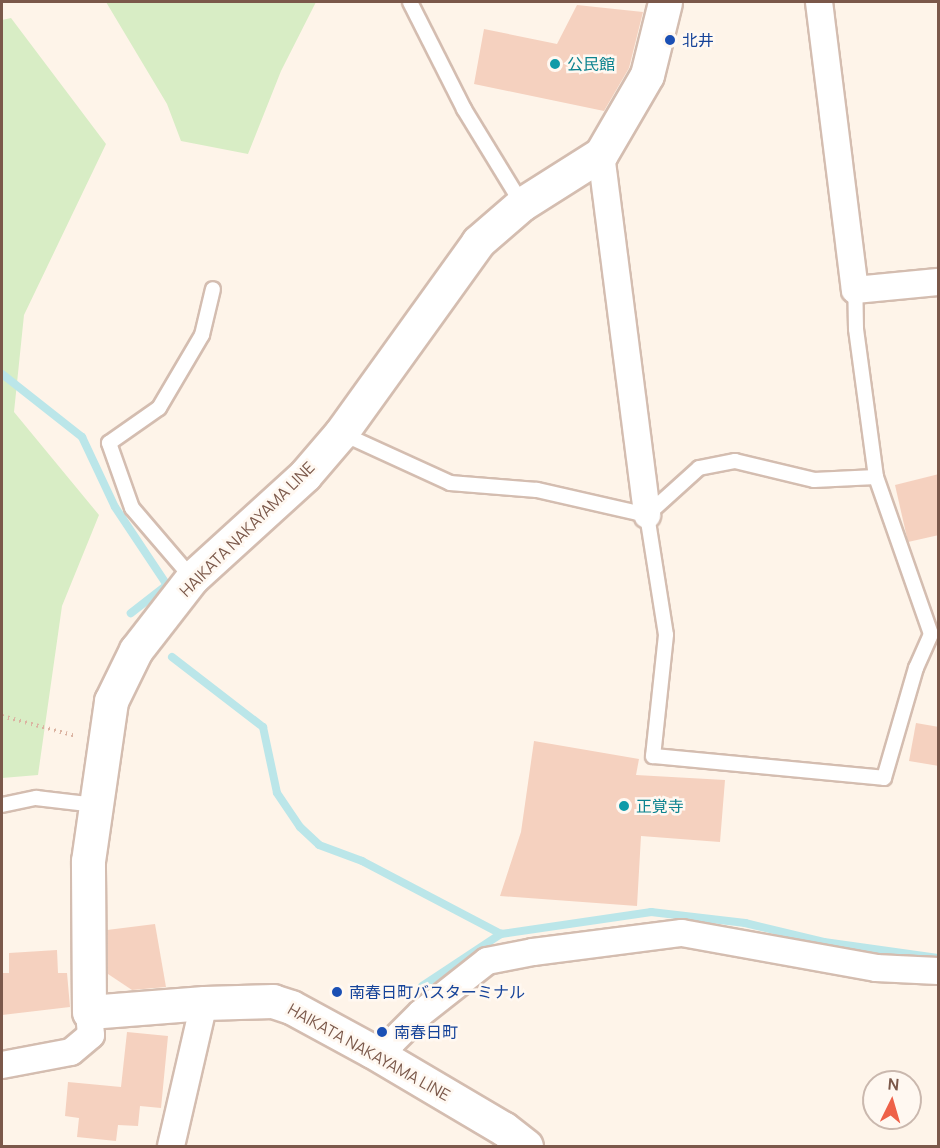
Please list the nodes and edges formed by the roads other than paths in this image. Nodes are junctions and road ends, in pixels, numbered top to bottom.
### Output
1 (410, 2) edge
2 (665, 2) edge
3 (819, 2) edge
4 (601, 154) junction
5 (522, 204) junction
6 (939, 282) edge
7 (213, 289) dead end
8 (855, 290) junction
9 (341, 433) junction
10 (876, 477) junction
11 (647, 515) junction
12 (192, 578) junction
13 (2, 805) edge
14 (96, 805) junction
15 (939, 971) edge
16 (204, 1003) junction
17 (88, 1012) junction
18 (372, 1051) junction
19 (2, 1065) edge
20 (171, 1146) edge
21 (526, 1146) edge

1 - 5 lane
2 - 4 main road, HAIKATA NAKAYAMA LINE
3 - 8 street
4 - 5 main road, HAIKATA NAKAYAMA LINE
4 - 11 street
5 - 9 main road, HAIKATA NAKAYAMA LINE
6 - 8 street
7 - 12 lane
8 - 10 lane
9 - 11 lane
9 - 12 main road, HAIKATA NAKAYAMA LINE
10 - 11 lane
10 - 11 lane
12 - 14 main road, HAIKATA NAKAYAMA LINE
13 - 14 lane
14 - 17 main road, HAIKATA NAKAYAMA LINE
15 - 18 street
16 - 17 main road, HAIKATA NAKAYAMA LINE
16 - 18 main road, HAIKATA NAKAYAMA LINE
16 - 20 street
17 - 19 street
18 - 21 main road, HAIKATA NAKAYAMA LINE

